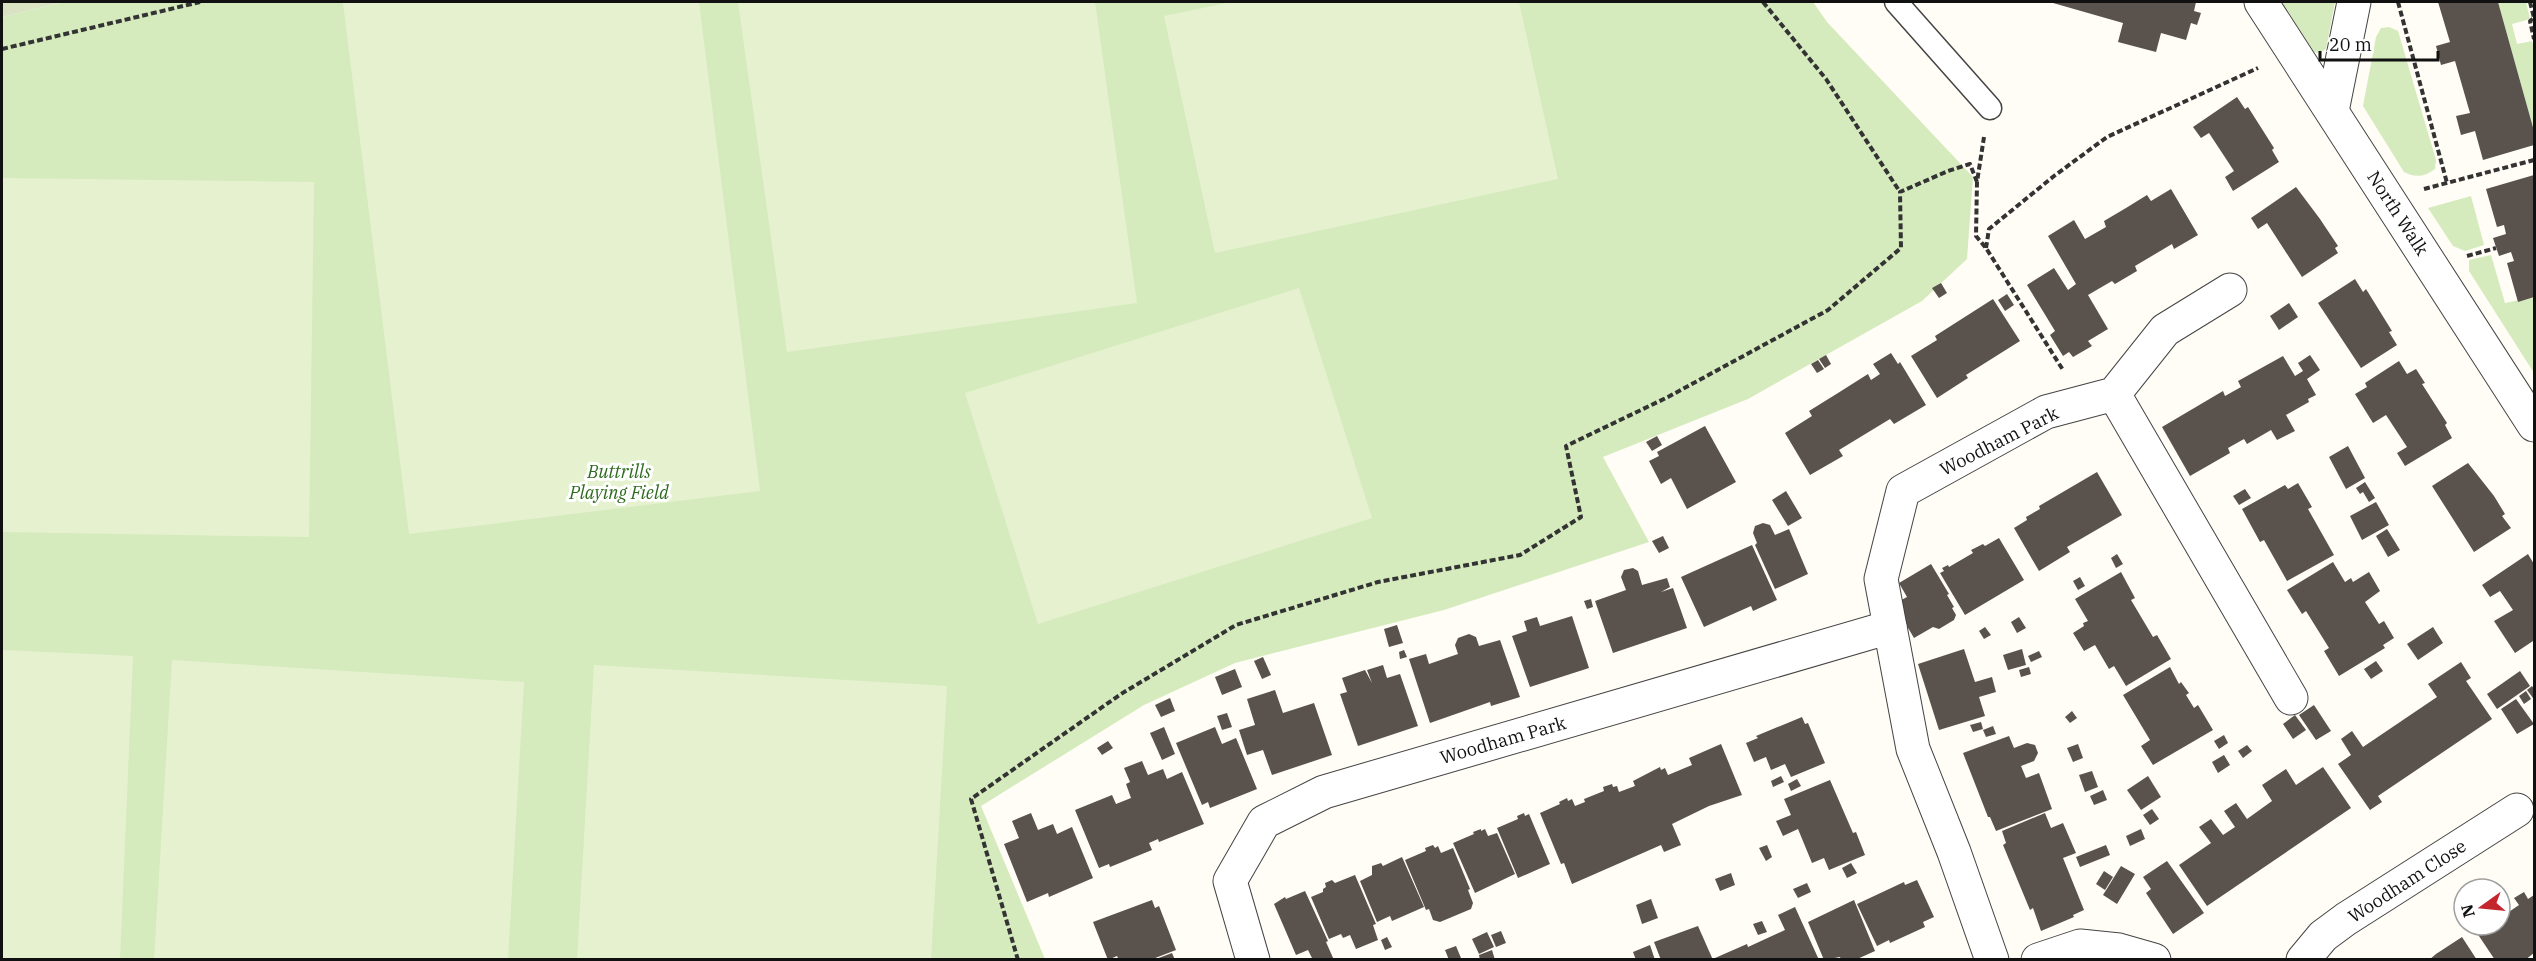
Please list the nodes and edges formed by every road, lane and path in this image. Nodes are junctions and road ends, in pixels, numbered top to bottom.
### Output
1 (200, 2) edge
2 (1763, 2) edge
3 (1896, 2) edge
4 (2261, 2) edge
5 (2354, 2) edge
6 (2397, 2) edge
7 (2530, 2) edge
8 (2535, 39) edge
9 (2, 49) edge
10 (2292, 52) junction
11 (1990, 108) dead end
12 (2332, 111) junction
13 (1981, 155) dead end
14 (2535, 160) edge
15 (1977, 182) junction
16 (2447, 183) junction
17 (1900, 192) junction
18 (2389, 199) junction
19 (1986, 248) junction
20 (2230, 290) dead end
21 (2114, 393) junction
22 (2083, 401) junction
23 (2535, 425) edge
24 (1890, 627) junction
25 (2291, 698) dead end
26 (2517, 810) dead end
27 (1018, 960) edge
28 (1254, 960) edge
29 (1992, 960) edge
30 (2038, 960) edge
31 (2154, 960) edge
32 (2303, 960) edge

1 - 9 path
2 - 17 path
3 - 11 lane
4 - 10 street, North Walk
5 - 12 street
6 - 16 path
7 - 8 path
10 - 12 street, North Walk
10 - 19 path
12 - 18 street, North Walk
13 - 15 path
14 - 16 path
15 - 17 path
15 - 19 path
16 - 18 path
17 - 27 path
18 - 23 street, North Walk
19 - 22 path
20 - 21 street
21 - 22 street, Woodham Park
21 - 25 street
22 - 24 street, Woodham Park
24 - 28 street, Woodham Park
24 - 29 street, Woodham Park
26 - 32 street, Woodham Close
30 - 31 street

